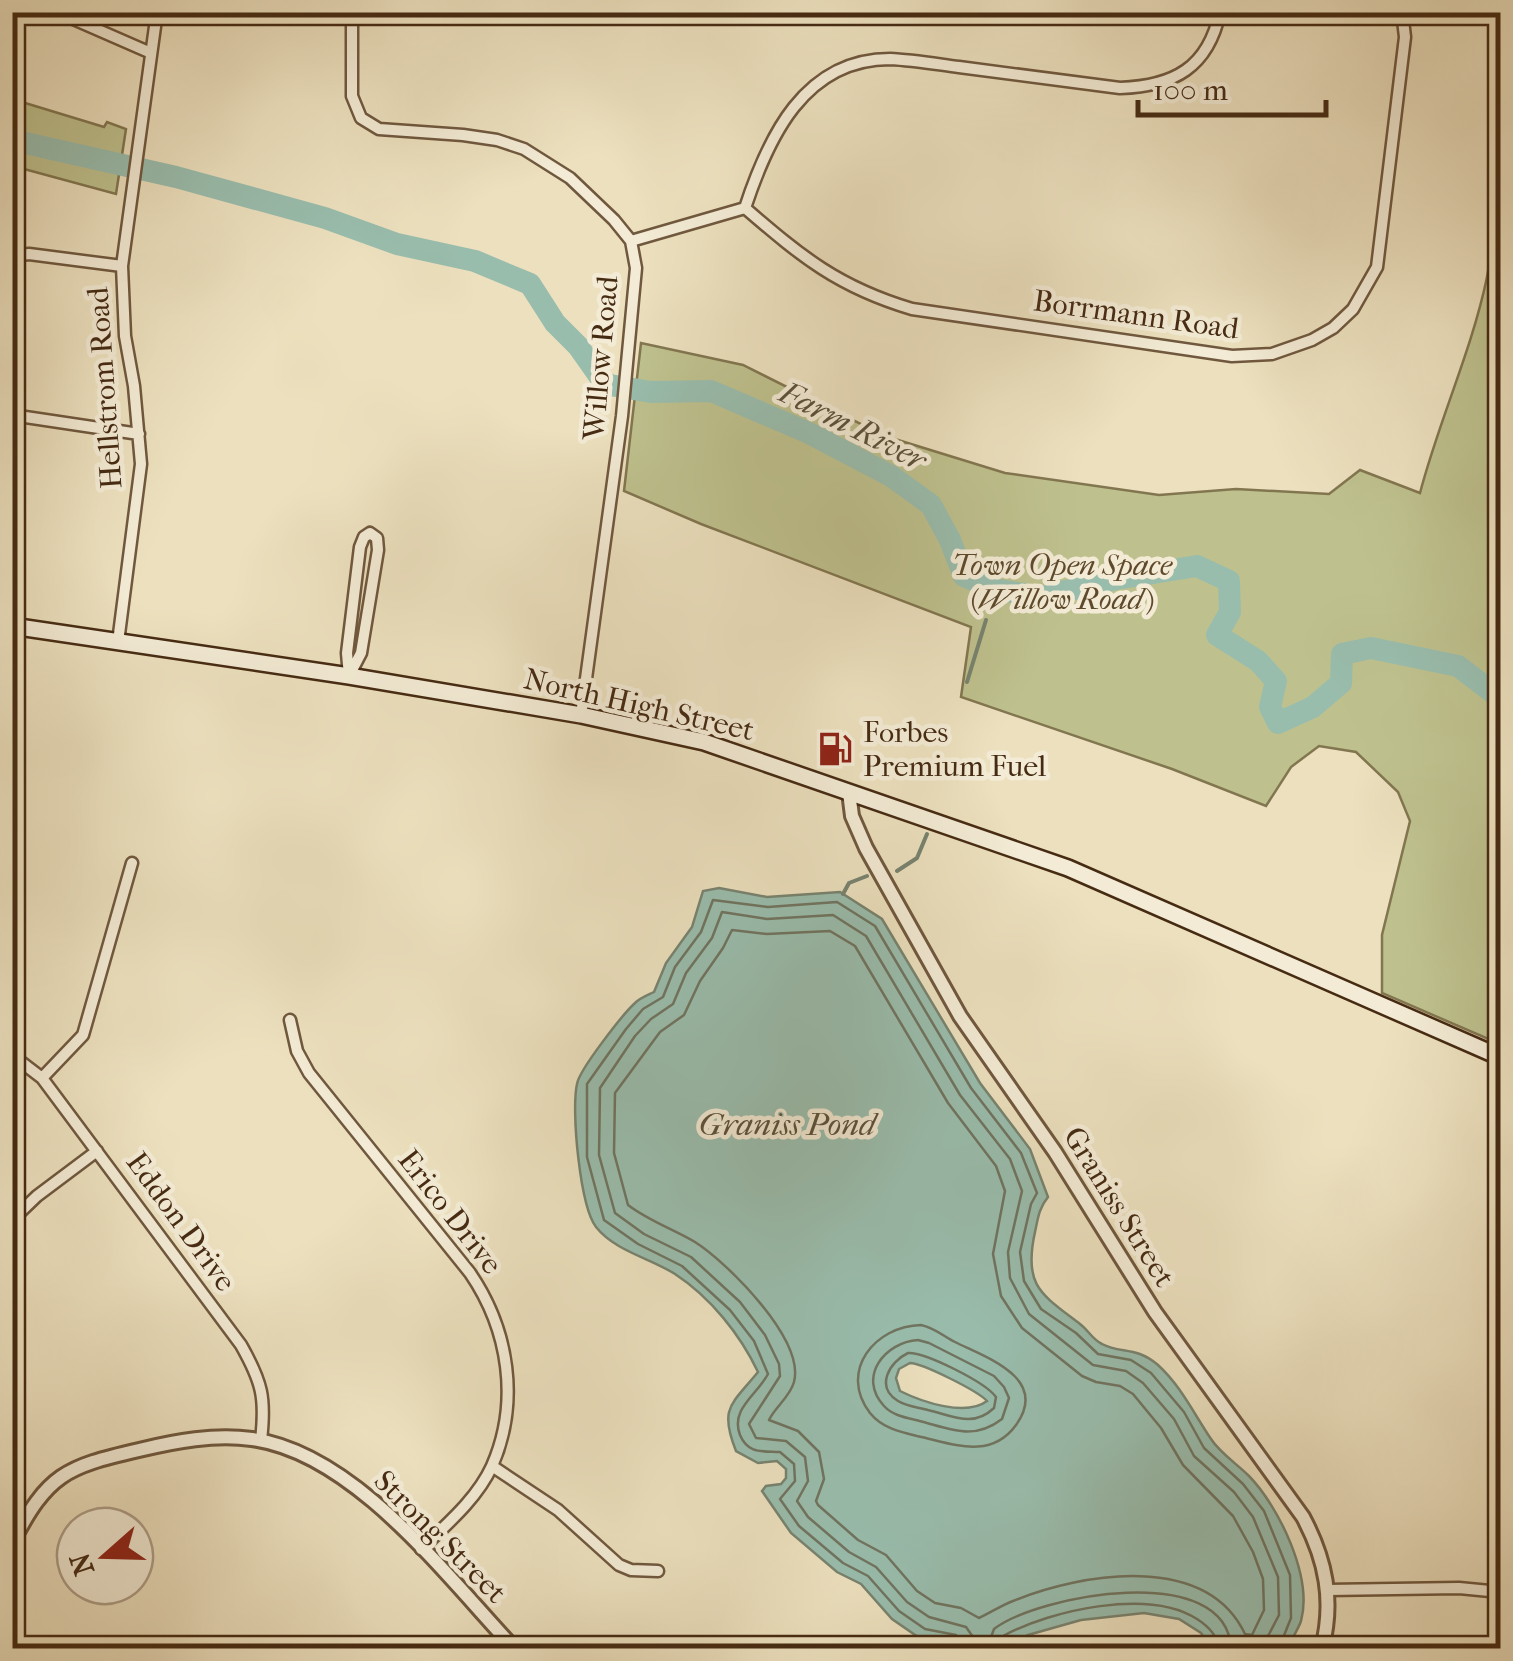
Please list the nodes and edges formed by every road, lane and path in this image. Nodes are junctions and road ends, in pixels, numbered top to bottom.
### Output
1 (57, 12) edge
2 (156, 12) edge
3 (352, 12) edge
4 (1220, 12) edge
5 (1402, 12) edge
6 (151, 53) junction
7 (746, 208) junction
8 (631, 241) junction
9 (12, 256) edge
10 (122, 266) junction
11 (12, 415) edge
12 (139, 434) junction
13 (12, 626) edge
14 (118, 642) junction
15 (349, 676) junction
16 (581, 715) junction
17 (849, 792) junction
18 (132, 863) dead end
19 (290, 1020) dead end
20 (12, 1055) edge
21 (1500, 1057) edge
22 (42, 1078) junction
23 (97, 1151) junction
24 (12, 1220) edge
25 (261, 1440) junction
26 (492, 1466) junction
27 (12, 1543) edge
28 (421, 1549) junction
29 (658, 1571) dead end
30 (1328, 1590) junction
31 (1500, 1592) edge
32 (514, 1648) edge
33 (1322, 1648) edge

1 - 6 street
2 - 6 street, Hellstrom Road
3 - 8 street, Willow Road
4 - 7 street
5 - 7 street, Borrmann Road
6 - 10 street, Hellstrom Road
7 - 8 street
8 - 16 street, Willow Road
9 - 10 street
10 - 12 street, Hellstrom Road
11 - 12 street
12 - 14 street, Hellstrom Road
13 - 14 main road, North High Street
14 - 15 main road, North High Street
15 - 15 street
15 - 16 main road, North High Street
16 - 17 main road, North High Street
17 - 21 main road, North High Street
17 - 30 street, Graniss Street
18 - 22 street
19 - 26 street, Erico Drive
20 - 22 street, Eddon Drive
22 - 23 street, Eddon Drive
23 - 24 street
23 - 25 street, Eddon Drive
25 - 27 street, Strong Street
25 - 28 street, Strong Street
26 - 28 street, Erico Drive
26 - 29 street
28 - 32 street, Strong Street
30 - 31 street
30 - 33 street, Graniss Street

